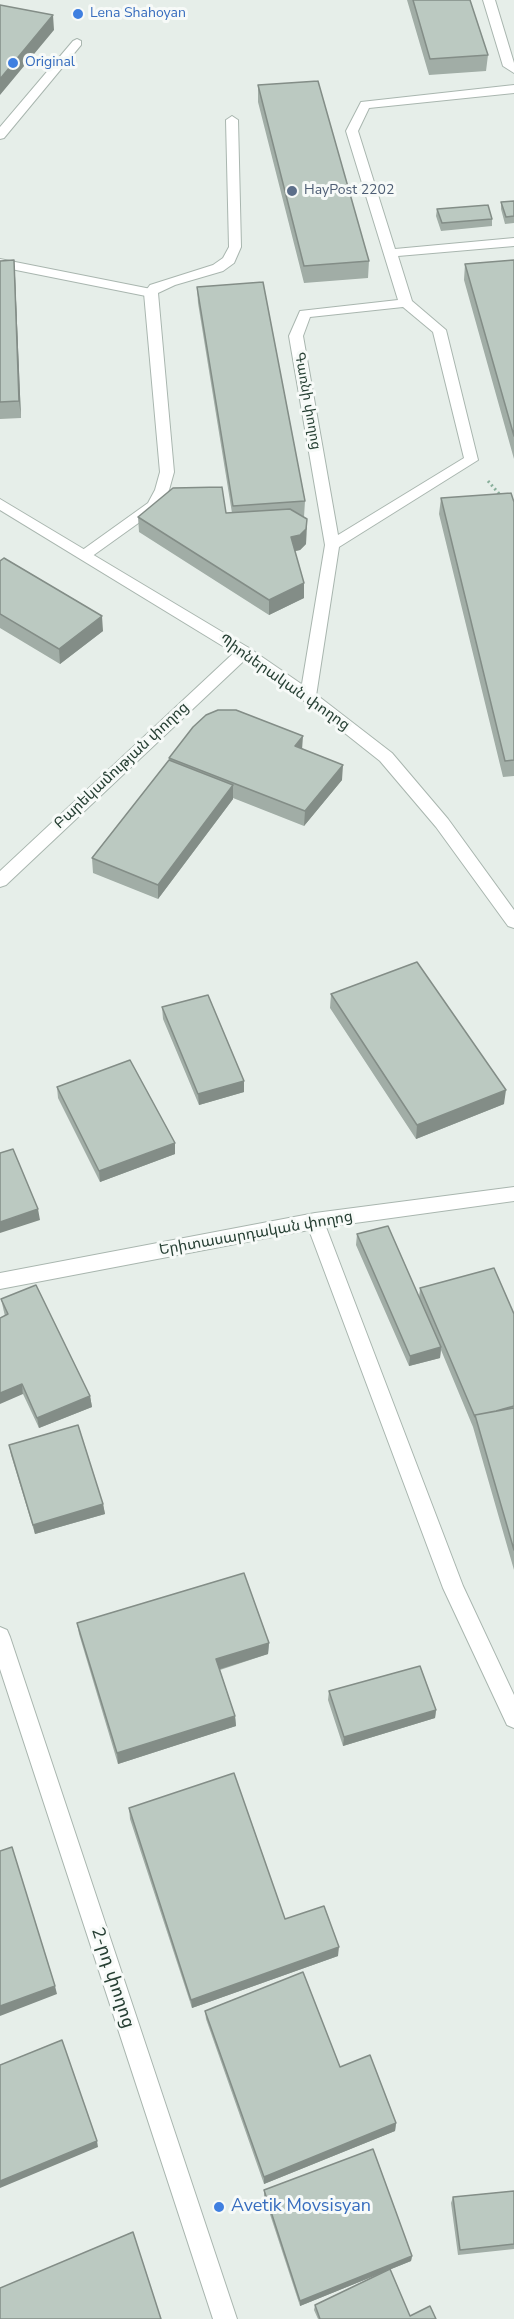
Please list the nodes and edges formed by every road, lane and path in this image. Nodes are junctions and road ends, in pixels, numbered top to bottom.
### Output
1 (489, 0) edge
2 (77, 43) dead end
3 (514, 69) edge
4 (514, 89) edge
5 (232, 120) dead end
6 (0, 135) edge
7 (514, 242) edge
8 (391, 253) junction
9 (1, 263) edge
10 (151, 293) junction
11 (406, 303) junction
12 (0, 504) edge
13 (332, 545) junction
14 (86, 554) junction
15 (244, 652) junction
16 (308, 696) junction
17 (0, 881) edge
18 (514, 922) edge
19 (514, 1194) edge
20 (315, 1221) junction
21 (0, 1281) edge
22 (0, 1637) edge
23 (514, 1718) edge
24 (225, 2319) edge

1 - 3 street
2 - 6 street
4 - 8 street
5 - 10 street
7 - 8 street
8 - 11 street
9 - 10 street
10 - 14 street
11 - 13 street, Գառնի փողոց
11 - 13 street
12 - 14 street, Պիոներական փողոց
13 - 16 street, Գառնի փողոց
14 - 15 street, Պիոներական փողոց
15 - 16 street, Պիոներական փողոց
15 - 17 street, Բարեկամության փողոց
16 - 18 street, Պիոներական փողոց
19 - 20 street, Երիտասարդական փողոց
20 - 21 street, Երիտասարդական փողոց
20 - 23 street
22 - 24 street, 2-րդ փողոց

